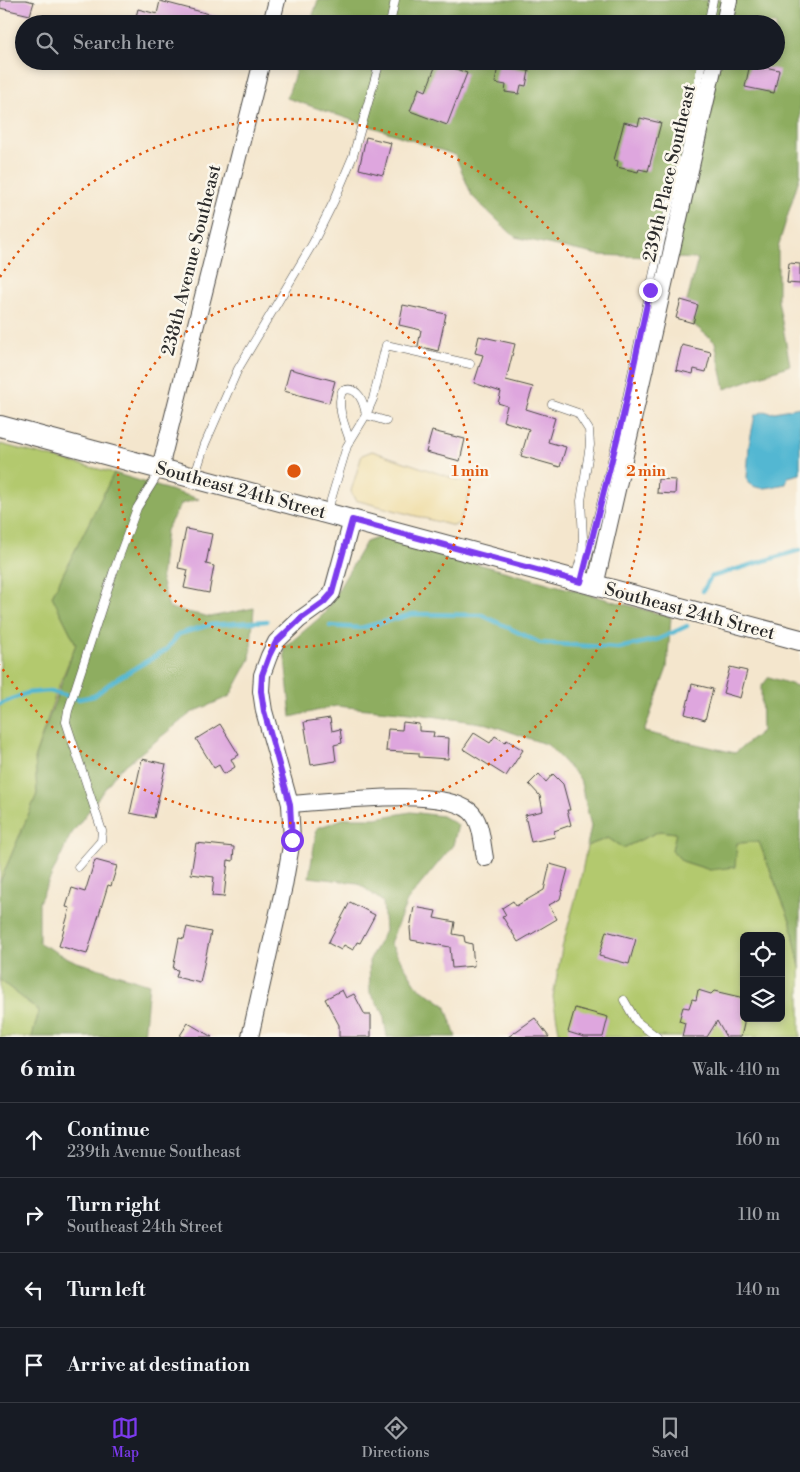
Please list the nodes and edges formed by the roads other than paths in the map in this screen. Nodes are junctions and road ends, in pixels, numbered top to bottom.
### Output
1 (277, 0) edge
2 (395, 0) edge
3 (713, 0) edge
4 (729, 0) edge
5 (273, 15) edge
6 (392, 15) edge
7 (710, 15) edge
8 (726, 15) edge
9 (260, 70) edge
10 (377, 70) edge
11 (700, 70) edge
12 (713, 70) edge
13 (470, 364) dead end
14 (552, 404) dead end
15 (366, 414) junction
16 (386, 421) dead end
17 (0, 426) edge
18 (350, 441) junction
19 (161, 469) junction
20 (194, 478) junction
21 (327, 513) junction
22 (352, 520) junction
23 (583, 582) junction
24 (800, 640) edge
25 (290, 804) junction
26 (485, 858) dead end
27 (78, 867) dead end
28 (624, 1000) dead end
29 (250, 1037) edge
30 (657, 1037) edge

1 - 5 street
2 - 6 lane
3 - 7 lane
4 - 8 street
9 - 19 street, 238th Avenue Southeast
10 - 20 lane
11 - 23 lane
12 - 23 street, 239th Place Southeast
13 - 15 lane
14 - 23 lane
15 - 16 lane
15 - 18 lane
15 - 18 lane
17 - 19 street, Southeast 24th Street
18 - 21 lane
19 - 20 street, Southeast 24th Street
19 - 27 lane
20 - 21 street, Southeast 24th Street
21 - 22 street, Southeast 24th Street
22 - 23 street, Southeast 24th Street
22 - 25 street
23 - 24 street, Southeast 24th Street
25 - 26 street
25 - 29 street
28 - 30 lane

